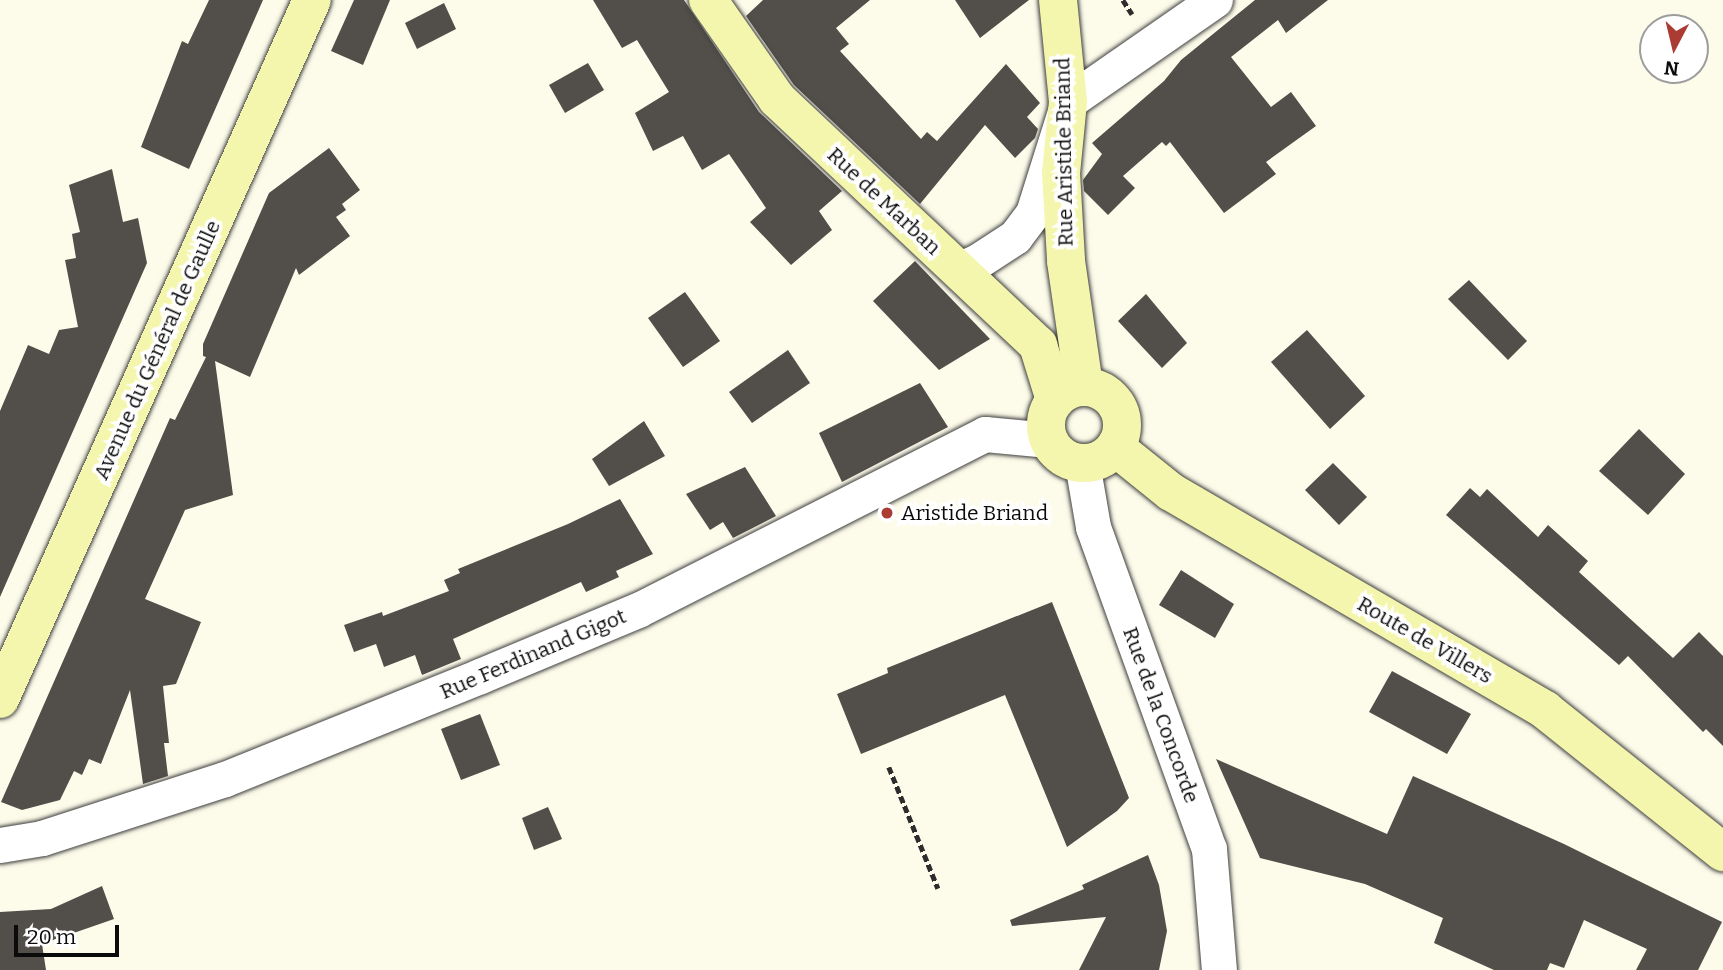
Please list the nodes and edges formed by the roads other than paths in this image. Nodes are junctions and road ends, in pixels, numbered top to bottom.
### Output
1 (312, 0) edge
2 (708, 0) edge
3 (1058, 0) edge
4 (1215, 0) edge
5 (1068, 102) junction
6 (958, 270) junction
7 (1070, 393) junction
8 (1049, 440) junction
9 (1115, 447) junction
10 (1082, 463) junction
11 (0, 699) edge
12 (0, 845) edge
13 (1723, 852) edge
14 (1219, 970) edge

1 - 11 main road, Avenue du Général de Gaulle
2 - 6 main road, Rue de Marban
3 - 5 main road, Rue Aristide Briand
4 - 5 street
5 - 6 street
5 - 7 main road, Rue Aristide Briand
6 - 7 main road, Rue de Marban
7 - 8 main road
7 - 9 main road
8 - 10 main road
8 - 12 street, Rue Ferdinand Gigot
9 - 10 main road
9 - 13 main road, Route de Villers
10 - 14 street, Rue de la Concorde

